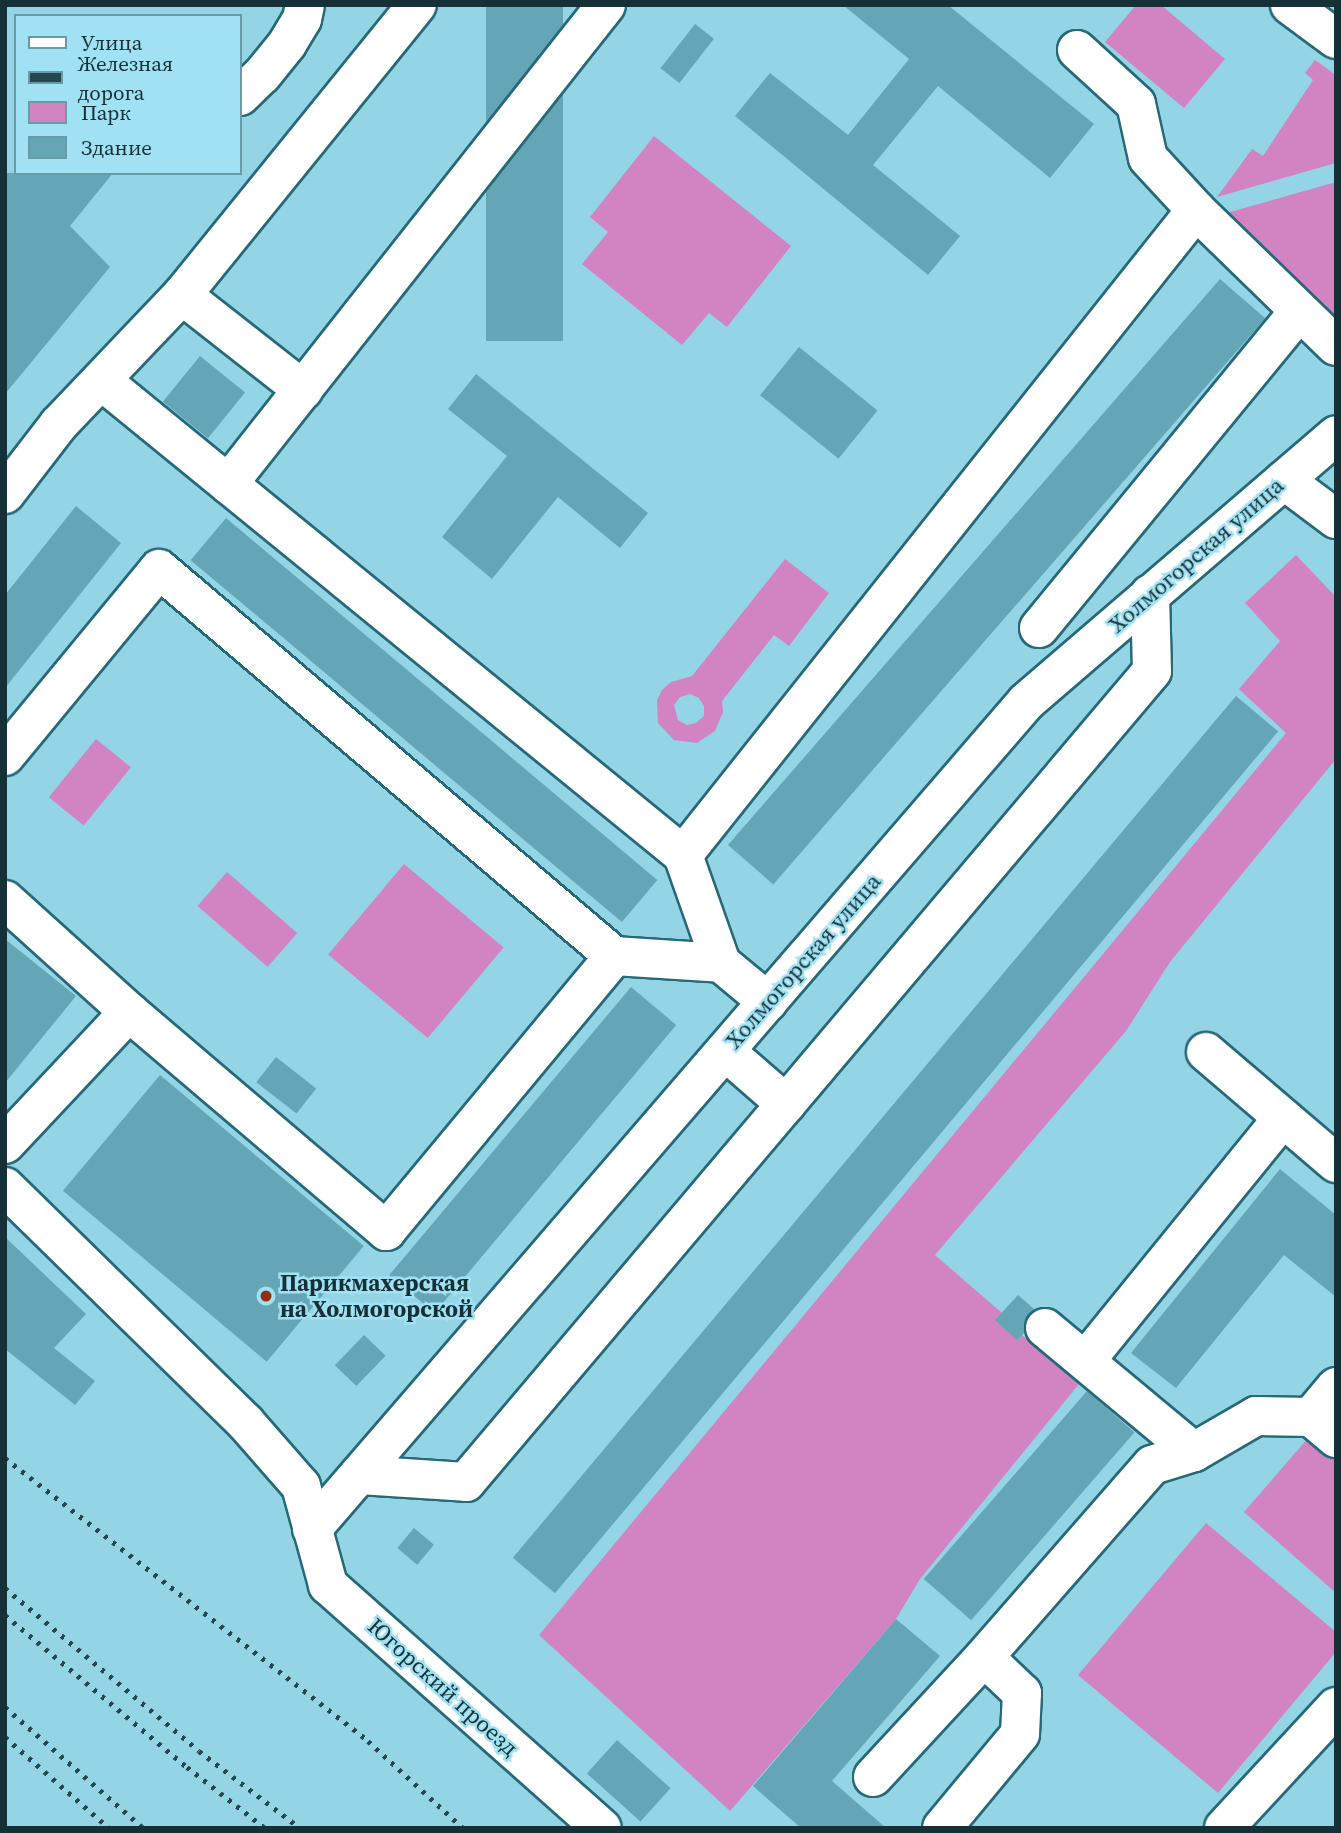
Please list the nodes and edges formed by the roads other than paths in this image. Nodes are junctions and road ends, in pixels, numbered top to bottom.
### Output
1 (304, 5) edge
2 (416, 5) edge
3 (606, 5) edge
4 (1290, 5) edge
5 (1336, 39) edge
6 (1077, 50) dead end
7 (242, 94) edge
8 (1196, 210) junction
9 (181, 295) junction
10 (1299, 311) junction
11 (1336, 346) edge
12 (102, 381) junction
13 (303, 390) junction
14 (1336, 435) edge
15 (1284, 480) junction
16 (228, 484) junction
17 (5, 494) edge
18 (1336, 519) edge
19 (1150, 594) junction
20 (1039, 628) dead end
21 (5, 756) edge
22 (683, 855) junction
23 (5, 900) edge
24 (614, 957) junction
25 (720, 963) junction
26 (768, 1002) junction
27 (129, 1012) junction
28 (725, 1051) junction
29 (1206, 1052) dead end
30 (786, 1104) junction
31 (1283, 1118) junction
32 (5, 1144) edge
33 (1336, 1163) edge
34 (5, 1186) edge
35 (1045, 1328) dead end
36 (1086, 1360) junction
37 (1336, 1387) edge
38 (1323, 1427) edge
39 (1194, 1452) junction
40 (359, 1475) junction
41 (312, 1529) junction
42 (984, 1657) junction
43 (1336, 1707) edge
44 (873, 1777) dead end
45 (602, 1828) edge
46 (942, 1828) edge
47 (1224, 1828) edge

1 - 7 street
2 - 9 street
3 - 13 street
4 - 5 street
6 - 8 street
8 - 10 street
8 - 22 street
9 - 12 street
9 - 13 street
10 - 11 street
10 - 20 street
12 - 16 street
12 - 17 street
13 - 16 street
14 - 15 street, Холмогорская улица
15 - 18 street
15 - 19 street, Холмогорская улица
16 - 22 street
19 - 26 street, Холмогорская улица
19 - 30 street
21 - 24 street
22 - 25 street
23 - 27 street
24 - 25 street
24 - 27 street
25 - 26 street
26 - 28 street, Холмогорская улица
27 - 32 street
28 - 30 street
28 - 40 street, Холмогорская улица
29 - 31 street
30 - 40 street
31 - 33 street
31 - 36 street
34 - 41 street, Югорский проезд
35 - 36 street
36 - 39 street
37 - 38 street
38 - 39 street
39 - 42 street
40 - 41 street, Холмогорская улица
41 - 45 street, Югорский проезд
42 - 44 street
42 - 46 street
43 - 47 street

